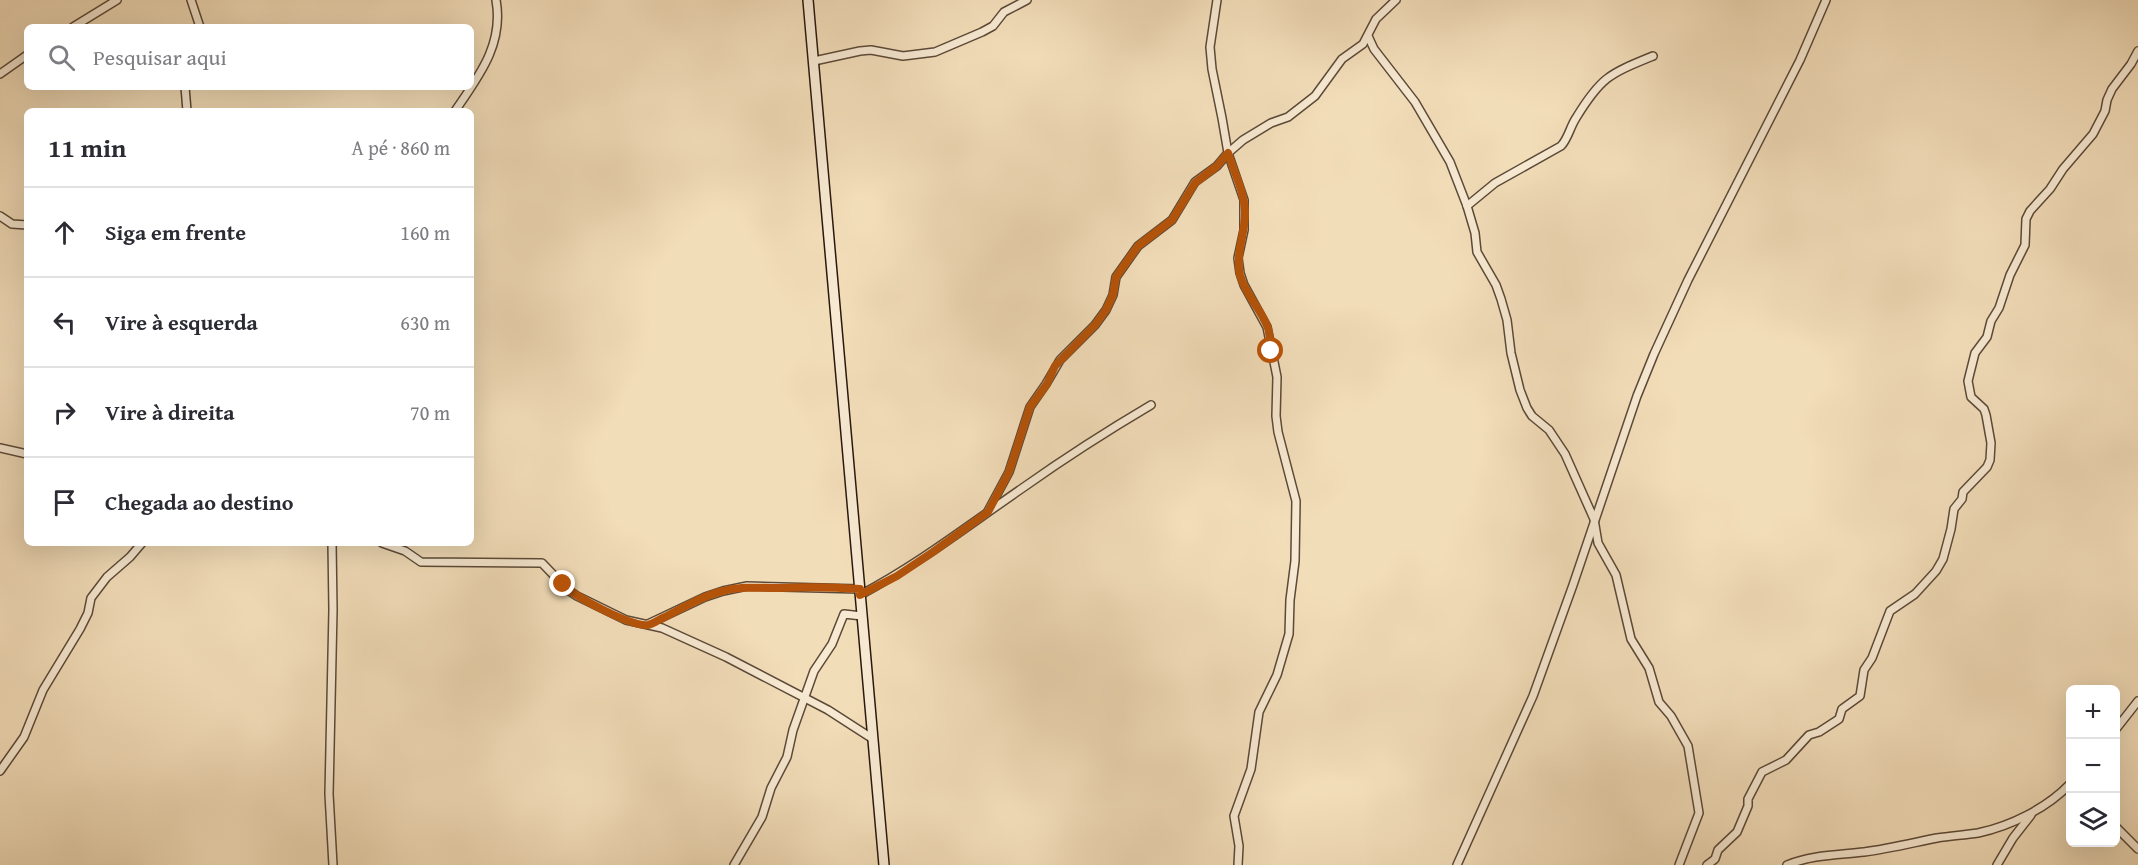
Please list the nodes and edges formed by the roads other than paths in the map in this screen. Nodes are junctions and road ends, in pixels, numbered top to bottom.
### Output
1 (117, 0) edge
2 (191, 0) edge
3 (496, 0) edge
4 (808, 0) edge
5 (1028, 0) edge
6 (1217, 0) edge
7 (1396, 0) edge
8 (1826, 0) edge
9 (78, 24) edge
10 (199, 24) edge
11 (1368, 36) junction
12 (2138, 51) edge
13 (1653, 56) dead end
14 (24, 58) edge
15 (814, 61) junction
16 (0, 75) edge
17 (474, 81) edge
18 (185, 90) edge
19 (468, 90) edge
20 (186, 108) edge
21 (457, 108) edge
22 (1228, 153) junction
23 (1467, 206) junction
24 (0, 216) edge
25 (24, 225) edge
26 (1151, 405) dead end
27 (0, 448) edge
28 (24, 453) edge
29 (988, 512) junction
30 (1594, 519) junction
31 (139, 546) edge
32 (332, 546) edge
33 (391, 546) edge
34 (860, 592) junction
35 (862, 616) junction
36 (648, 625) junction
37 (804, 698) junction
38 (2138, 701) edge
39 (2120, 723) edge
40 (873, 739) junction
41 (0, 771) edge
42 (2066, 788) edge
43 (2032, 813) junction
44 (2120, 832) edge
45 (2138, 849) edge
46 (333, 865) edge
47 (734, 865) edge
48 (884, 865) edge
49 (1239, 865) edge
50 (1457, 865) edge
51 (1679, 865) edge
52 (1707, 865) edge
53 (1787, 865) edge
54 (1997, 865) edge

1 - 9 street
2 - 10 street
3 - 17 street
4 - 15 street
5 - 15 street
6 - 22 street
7 - 11 street
8 - 30 street
11 - 22 street
11 - 23 street
12 - 52 street
13 - 23 street
14 - 16 street
15 - 34 street
18 - 20 street
19 - 21 street
22 - 29 street
22 - 49 street
23 - 30 street
24 - 25 street
26 - 29 street
27 - 28 street
29 - 34 street
30 - 50 street
30 - 51 street
31 - 41 street
32 - 46 street
33 - 36 street
34 - 35 street
34 - 36 street
35 - 37 street
35 - 40 street
36 - 37 street
37 - 40 street
37 - 47 street
38 - 39 street
40 - 48 street
42 - 43 street
43 - 53 street
43 - 54 street
44 - 45 street

